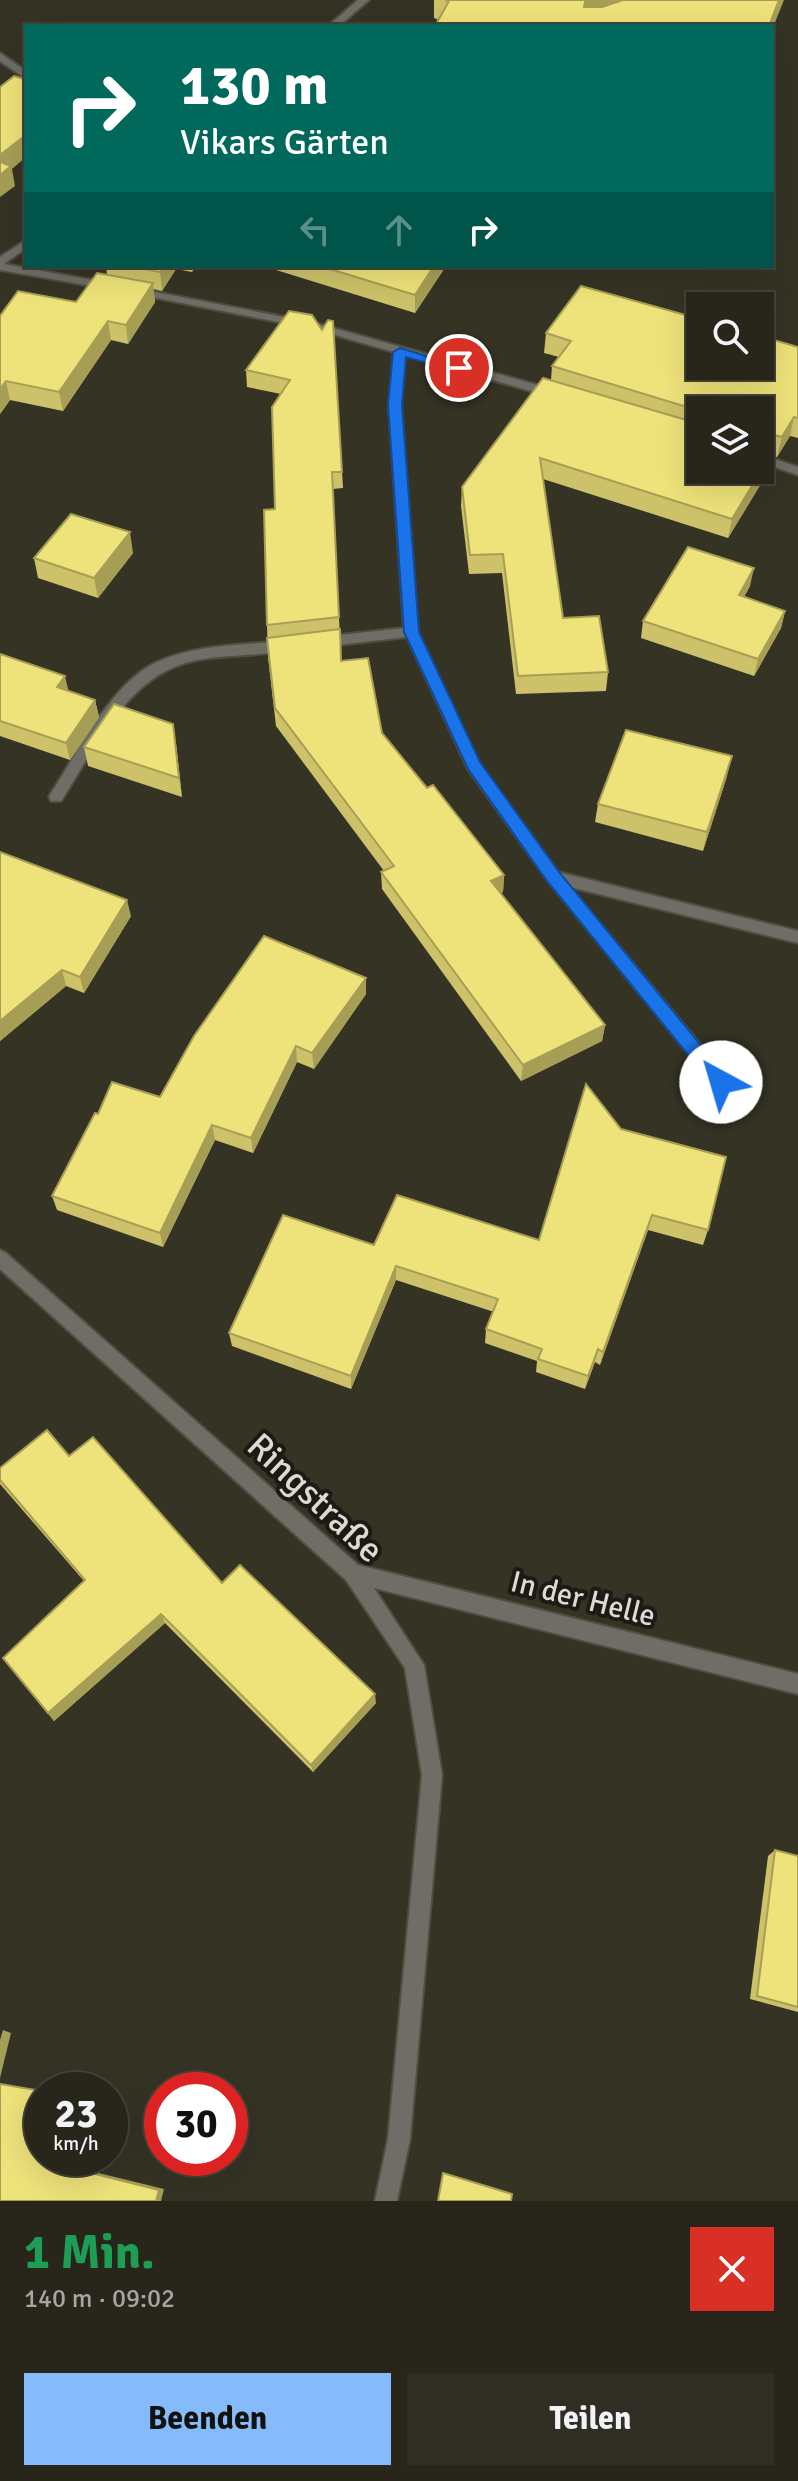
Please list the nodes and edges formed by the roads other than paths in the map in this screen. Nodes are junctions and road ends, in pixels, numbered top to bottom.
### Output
1 (364, 0) edge
2 (335, 24) edge
3 (0, 56) edge
4 (24, 74) edge
5 (24, 245) edge
6 (0, 265) edge
7 (400, 352) junction
8 (563, 396) edge
9 (774, 463) edge
10 (798, 471) edge
11 (411, 632) junction
12 (56, 797) dead end
13 (553, 877) junction
14 (798, 937) edge
15 (721, 1082) dead end
16 (0, 1258) edge
17 (353, 1573) junction
18 (798, 1684) edge
19 (386, 2201) edge

1 - 2 street
3 - 4 street
5 - 6 street
6 - 7 street
7 - 8 street
7 - 11 street
9 - 10 street
11 - 12 street
11 - 13 street
13 - 14 street
13 - 15 street
16 - 17 street, Ringstraße
17 - 18 street, In der Helle
17 - 19 street, Ringstraße

